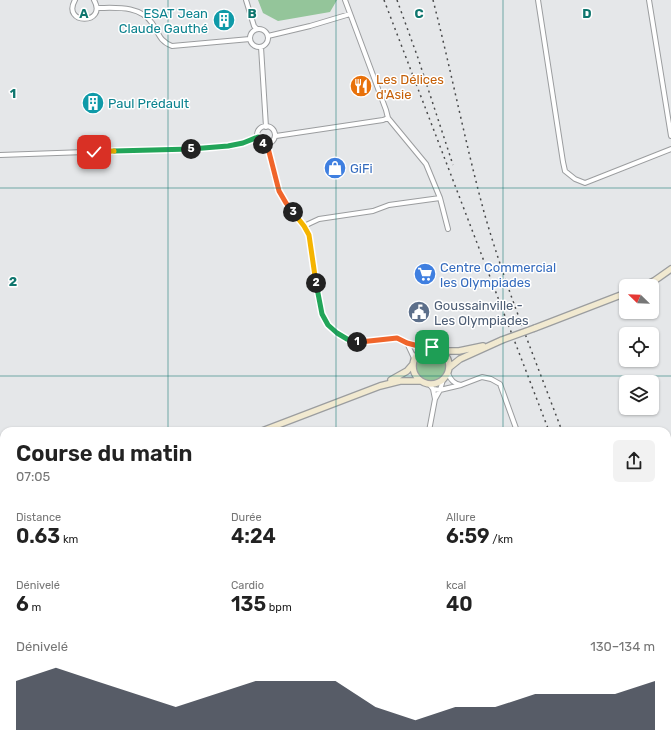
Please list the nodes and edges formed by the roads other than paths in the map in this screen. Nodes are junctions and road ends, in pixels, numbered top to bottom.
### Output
1 (75, 0) edge
2 (94, 0) edge
3 (246, 0) edge
4 (344, 0) edge
5 (538, 0) edge
6 (649, 0) edge
7 (97, 8) junction
8 (350, 14) junction
9 (256, 29) junction
10 (268, 36) junction
11 (250, 39) junction
12 (261, 47) junction
13 (388, 118) junction
14 (266, 127) junction
15 (276, 136) junction
16 (671, 136) edge
17 (258, 137) junction
18 (267, 144) junction
19 (671, 149) edge
20 (0, 155) edge
21 (440, 198) junction
22 (304, 226) junction
23 (448, 229) dead end
24 (671, 269) edge
25 (657, 279) edge
26 (619, 296) edge
27 (407, 343) junction
28 (493, 344) junction
29 (426, 348) junction
30 (443, 352) junction
31 (413, 361) junction
32 (450, 367) junction
33 (448, 374) junction
34 (443, 380) junction
35 (421, 381) junction
36 (429, 384) junction
37 (462, 385) junction
38 (380, 386) junction
39 (433, 389) junction
40 (440, 390) junction
41 (435, 399) junction
42 (272, 427) edge
43 (430, 427) edge
44 (516, 427) edge

1 - 7 street
2 - 7 street
3 - 9 street
4 - 8 street
5 - 19 street
6 - 16 street
7 - 11 street
8 - 10 street
8 - 13 street
9 - 10 street
9 - 11 street
10 - 12 street
11 - 12 street
12 - 14 street
13 - 15 street
13 - 21 street
14 - 15 street
14 - 17 street
15 - 18 street
17 - 18 street
17 - 20 street
18 - 22 street
21 - 22 street
21 - 23 street
22 - 27 street
24 - 25 main road
26 - 28 main road, bridge
27 - 29 street
27 - 31 street
28 - 30 main road
28 - 32 main road
29 - 30 main road
29 - 31 main road
30 - 32 main road
31 - 35 main road
31 - 38 main road
32 - 33 main road
33 - 34 main road
33 - 37 street
34 - 36 main road
34 - 40 street
35 - 36 main road
35 - 38 main road
36 - 39 street
37 - 40 street
37 - 44 street
38 - 42 main road
39 - 40 street
39 - 41 street
40 - 41 street
41 - 43 street

